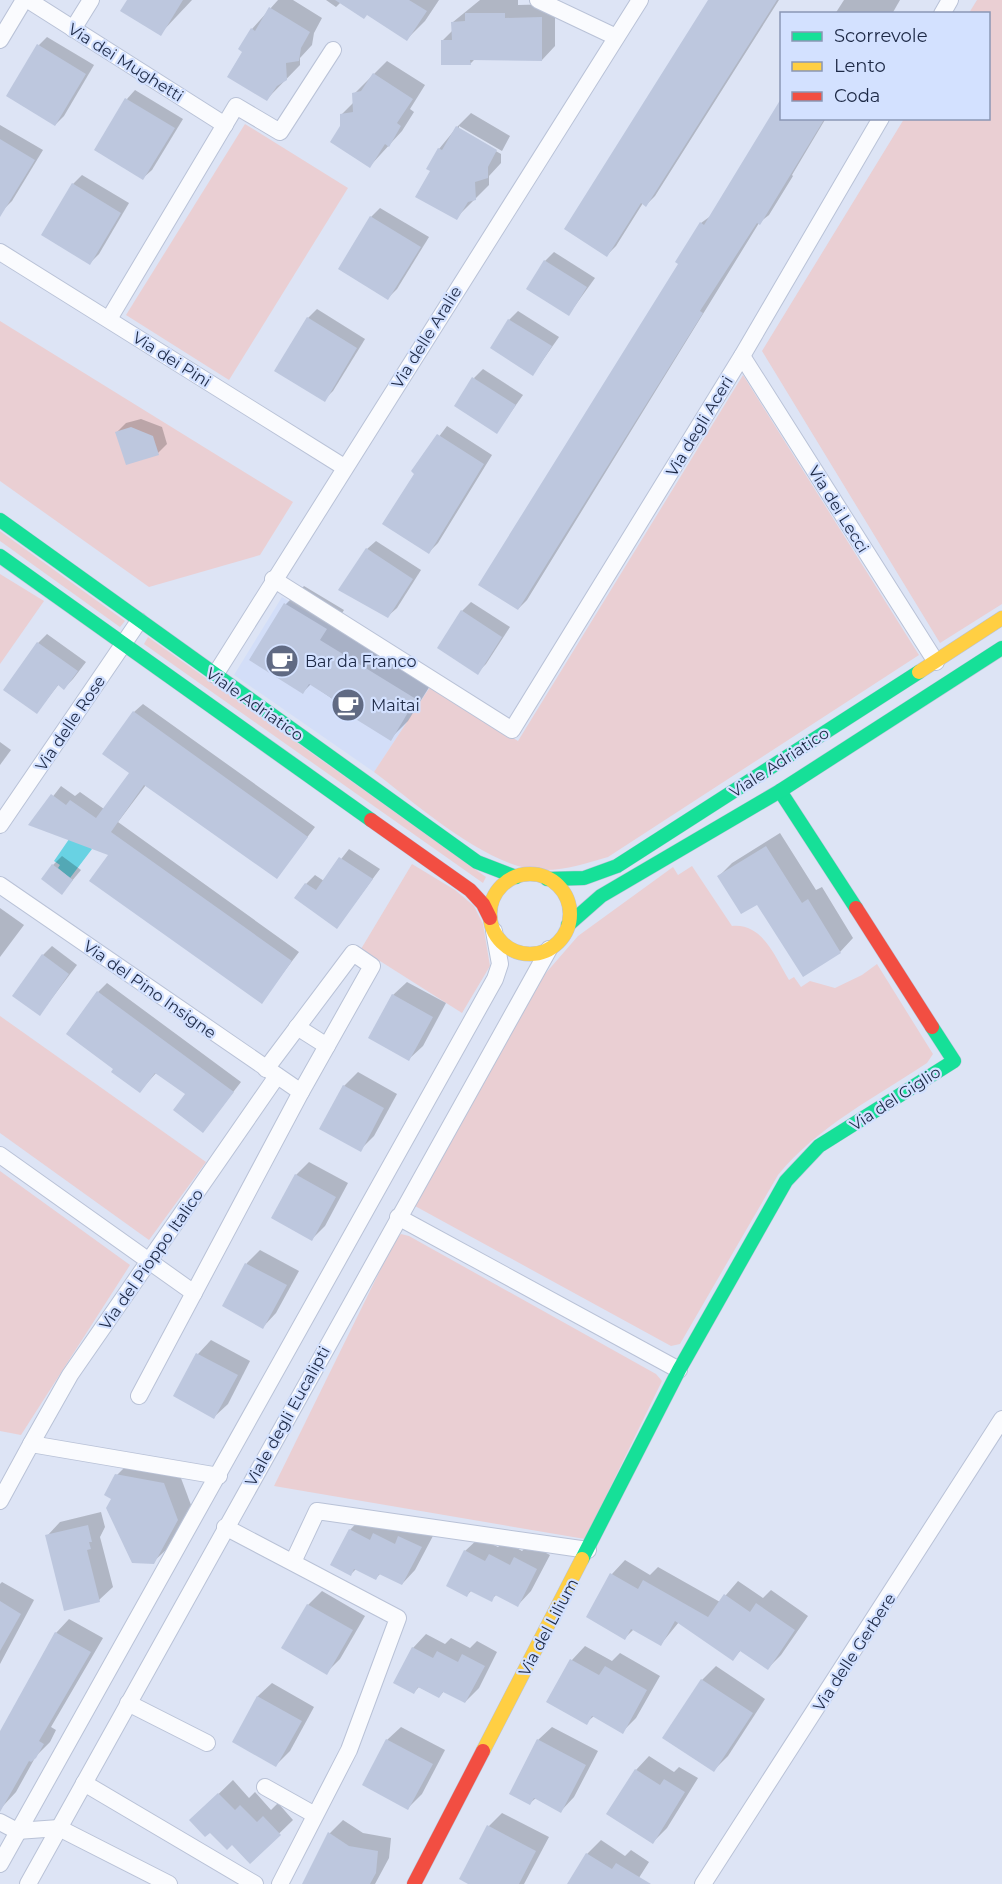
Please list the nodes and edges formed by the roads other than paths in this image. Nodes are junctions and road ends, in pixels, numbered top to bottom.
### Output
1 (26, 0) edge
2 (91, 0) edge
3 (538, 0) edge
4 (640, 0) edge
5 (73, 29) junction
6 (616, 37) junction
7 (0, 40) edge
8 (333, 50) dead end
9 (880, 120) edge
10 (225, 125) junction
11 (0, 252) edge
12 (109, 319) junction
13 (742, 356) junction
14 (344, 467) junction
15 (0, 520) edge
16 (0, 556) edge
17 (273, 579) junction
18 (1002, 618) edge
19 (139, 621) junction
20 (125, 642) junction
21 (1002, 648) edge
22 (936, 662) junction
23 (215, 675) junction
24 (780, 790) junction
25 (0, 825) edge
26 (516, 877) junction
27 (547, 879) junction
28 (0, 885) edge
29 (492, 925) junction
30 (568, 925) junction
31 (549, 949) junction
32 (297, 1027) junction
33 (327, 1046) junction
34 (271, 1073) junction
35 (301, 1092) junction
36 (0, 1155) edge
37 (398, 1217) junction
38 (150, 1262) junction
39 (194, 1293) junction
40 (679, 1370) junction
41 (138, 1396) dead end
42 (1002, 1419) edge
43 (31, 1444) junction
44 (219, 1476) junction
45 (0, 1501) edge
46 (225, 1527) junction
47 (588, 1550) junction
48 (293, 1562) junction
49 (128, 1703) junction
50 (207, 1743) dead end
51 (84, 1783) junction
52 (265, 1787) dead end
53 (315, 1815) junction
54 (0, 1822) edge
55 (59, 1828) junction
56 (17, 1831) junction
57 (0, 1864) edge
58 (28, 1884) edge
59 (169, 1884) edge
60 (255, 1884) edge
61 (280, 1884) edge
62 (414, 1884) edge
63 (703, 1884) edge

1 - 5 street, Via dei Mughetti
1 - 7 street, Via dei Mughetti
2 - 5 street
3 - 6 street
4 - 6 street, Via delle Aralie
5 - 10 street, Via dei Mughetti
6 - 14 street, Via delle Aralie
8 - 10 street
9 - 13 street, Via degli Aceri
10 - 12 street
11 - 12 street, Via dei Pini
12 - 14 street, Via dei Pini
13 - 17 street, Via degli Aceri
13 - 22 street, Via dei Lecci
14 - 17 street, Via delle Aralie
15 - 19 street, Viale Adriatico
16 - 20 street, Viale Adriatico
17 - 23 street, Via delle Aralie
18 - 22 street, Viale Adriatico
19 - 20 street, Via delle Rose
19 - 23 street, Viale Adriatico
20 - 25 street, Via delle Rose
20 - 29 street, Viale Adriatico
21 - 24 street, Viale Adriatico
22 - 27 street, Viale Adriatico
23 - 26 street, Viale Adriatico
24 - 30 street, Viale Adriatico
24 - 40 street, Via del Giglio
26 - 27 street
26 - 29 street
27 - 30 street
28 - 34 street, Via del Pino Insigne
29 - 31 street
29 - 44 street, Viale degli Eucalipti
30 - 31 street
31 - 37 street, Viale degli Eucalipti
32 - 33 street
32 - 33 street, Via del Pioppo Italico
32 - 34 street, Via del Pioppo Italico
33 - 35 street, Via del Pioppo Italico
34 - 35 street, Via del Pino Insigne
34 - 38 street, Via del Pioppo Italico
35 - 39 street, Via del Pioppo Italico
36 - 38 street
37 - 40 street
37 - 46 street, Viale degli Eucalipti
38 - 39 street
38 - 43 street, Via del Pioppo Italico
39 - 41 street, Via del Pioppo Italico
40 - 47 street, Via del Lilium
42 - 63 street, Via delle Gerbere
43 - 44 street
43 - 45 street, Via del Pioppo Italico
44 - 56 street, Viale degli Eucalipti
46 - 48 street
46 - 49 street, Viale degli Eucalipti
47 - 48 street
47 - 62 street, Via del Lilium
48 - 53 street
49 - 50 street
49 - 51 street, Viale degli Eucalipti
51 - 55 street, Viale degli Eucalipti
51 - 60 street
52 - 53 street
53 - 61 street
54 - 56 street
55 - 56 street
55 - 58 street, Viale degli Eucalipti
55 - 59 street
56 - 57 street, Viale degli Eucalipti

